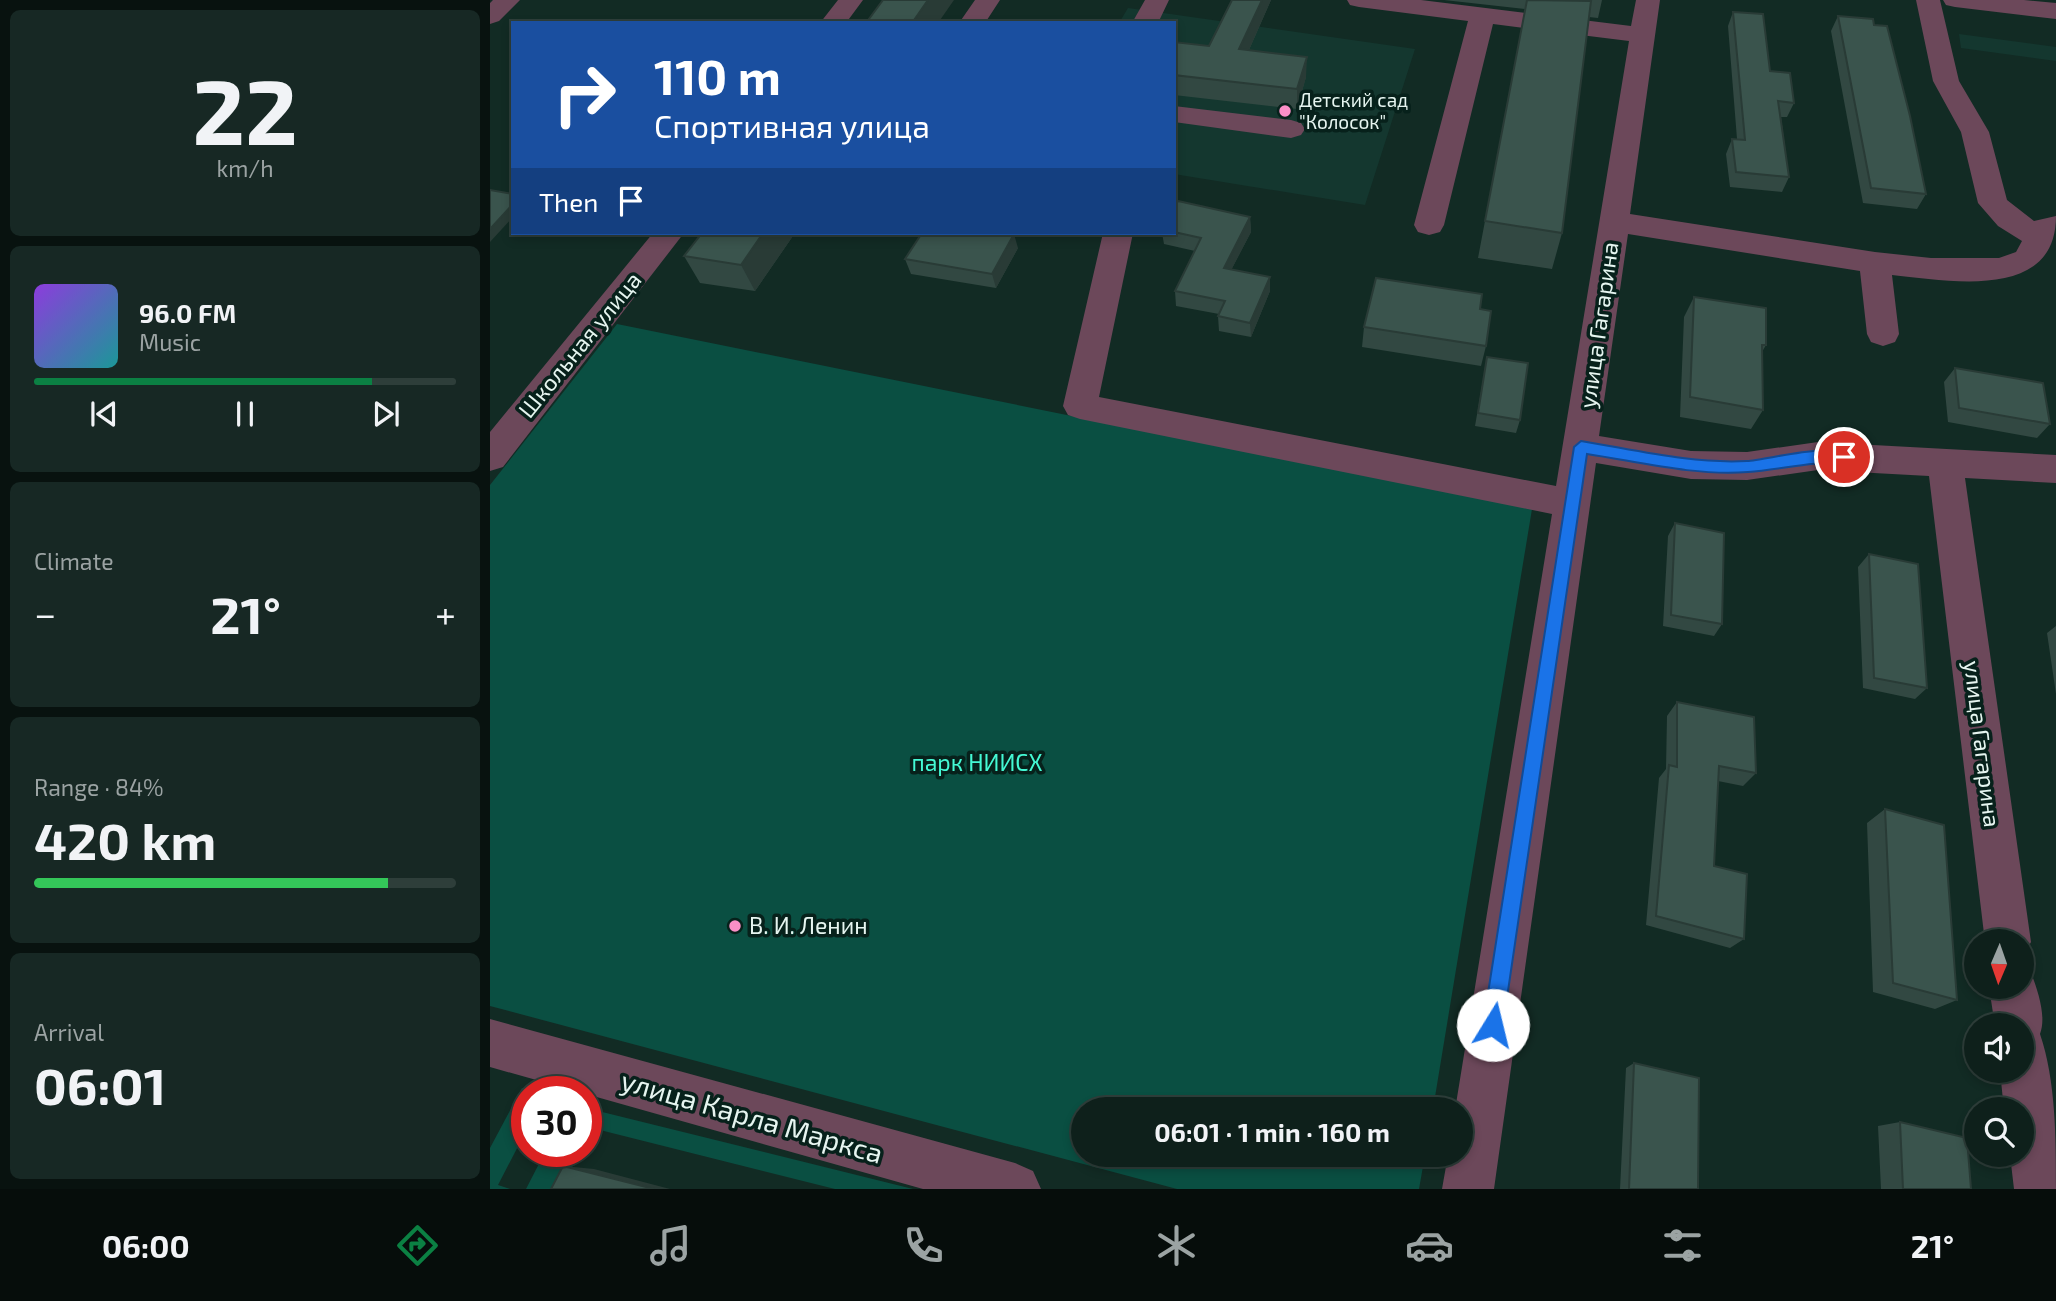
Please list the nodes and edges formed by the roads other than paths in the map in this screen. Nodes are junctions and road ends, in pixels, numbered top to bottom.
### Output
1 (508, 0) edge
2 (851, 0) edge
3 (988, 0) edge
4 (1157, 0) edge
5 (1359, 0) edge
6 (1928, 0) edge
7 (1955, 0) edge
8 (2049, 7) edge
9 (1482, 15) junction
10 (490, 16) edge
11 (1646, 17) edge
12 (835, 21) edge
13 (973, 21) edge
14 (1146, 21) edge
15 (1176, 114) edge
16 (1292, 129) dead end
17 (1615, 222) junction
18 (1429, 225) dead end
19 (2047, 232) edge
20 (667, 235) edge
21 (1118, 235) edge
22 (1875, 263) junction
23 (1882, 334) dead end
24 (1581, 447) junction
25 (490, 457) edge
26 (1945, 463) junction
27 (2056, 469) edge
28 (1573, 504) junction
29 (2006, 929) edge
30 (490, 1043) edge
31 (2026, 1083) edge
32 (1015, 1189) edge
33 (1468, 1189) edge
34 (2040, 1189) edge

1 - 10 street
2 - 12 street
3 - 13 street
4 - 14 street
5 - 9 street
6 - 19 street
7 - 8 street
9 - 11 street
9 - 18 street
11 - 17 street, улица Гагарина
15 - 16 street
17 - 22 street
17 - 24 street, улица Гагарина
19 - 22 street
20 - 25 street, Школьная улица
21 - 28 street
22 - 23 street
24 - 26 street
24 - 28 street, улица Гагарина
26 - 27 street
26 - 29 street, улица Гагарина
28 - 33 street, улица Гагарина
30 - 32 street, улица Карла Маркса
31 - 34 street

